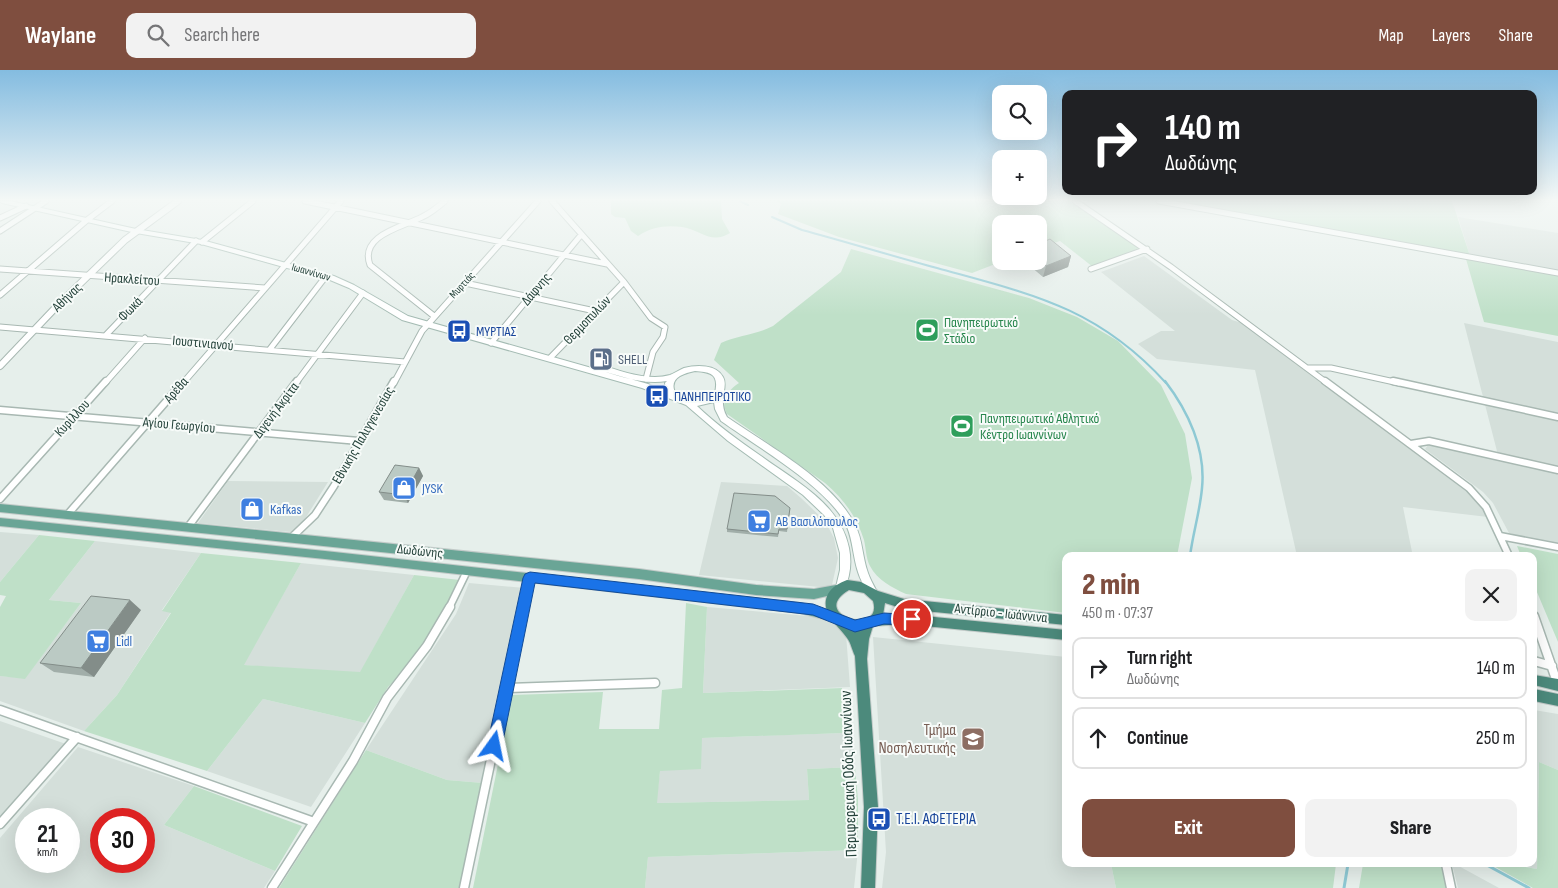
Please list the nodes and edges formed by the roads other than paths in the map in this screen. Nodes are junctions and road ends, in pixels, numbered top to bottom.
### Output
1 (64, 239) edge
2 (126, 239) edge
3 (189, 239) edge
4 (201, 239) edge
5 (307, 239) edge
6 (377, 239) edge
7 (481, 239) edge
8 (503, 239) edge
9 (577, 239) edge
10 (584, 239) edge
11 (1132, 239) edge
12 (1371, 239) edge
13 (199, 241) junction
14 (500, 243) junction
15 (1147, 249) junction
16 (564, 255) junction
17 (606, 264) junction
18 (285, 265) junction
19 (0, 269) edge
20 (1091, 269) dead end
21 (27, 271) junction
22 (1558, 273) edge
23 (88, 276) junction
24 (326, 276) junction
25 (158, 281) junction
26 (464, 282) junction
27 (624, 282) junction
28 (265, 288) junction
29 (363, 293) junction
30 (0, 295) edge
31 (529, 297) junction
32 (595, 311) junction
33 (434, 316) junction
34 (426, 325) junction
35 (0, 326) edge
36 (34, 329) junction
37 (106, 335) junction
38 (145, 338) junction
39 (492, 343) junction
40 (216, 344) junction
41 (270, 349) junction
42 (318, 354) junction
43 (550, 358) junction
44 (405, 362) junction
45 (0, 366) edge
46 (1307, 368) junction
47 (673, 377) junction
48 (646, 379) junction
49 (719, 394) junction
50 (675, 399) junction
51 (689, 404) junction
52 (0, 410) edge
53 (74, 416) junction
54 (1558, 417) edge
55 (148, 423) junction
56 (259, 432) junction
57 (359, 442) junction
58 (1411, 444) junction
59 (1558, 470) edge
60 (0, 499) edge
61 (0, 508) edge
62 (68, 514) junction
63 (0, 522) edge
64 (188, 527) junction
65 (1500, 536) junction
66 (291, 538) junction
67 (1558, 547) edge
68 (1507, 552) edge
69 (467, 571) junction
70 (530, 578) junction
71 (839, 589) junction
72 (874, 593) junction
73 (839, 620) junction
74 (1062, 620) edge
75 (870, 622) junction
76 (1537, 624) edge
77 (1062, 635) edge
78 (861, 659) junction
79 (1537, 662) edge
80 (1552, 666) junction
81 (1537, 681) edge
82 (655, 683) dead end
83 (1558, 685) edge
84 (507, 688) junction
85 (1537, 696) edge
86 (1558, 700) edge
87 (0, 710) edge
88 (77, 737) junction
89 (314, 822) junction
90 (0, 824) edge
91 (1447, 867) edge
92 (272, 888) edge
93 (464, 888) edge
94 (868, 888) edge
95 (1451, 888) edge

1 - 21 street
2 - 23 street, Αθήνας
3 - 13 main road, Ιωαννίνων
4 - 13 street, Φωκά
5 - 18 street, Αρέθα
6 - 33 street
7 - 14 street
8 - 14 street, Μυρτιάς
9 - 16 street, Δάφνης
10 - 17 street
11 - 15 street
12 - 22 street
13 - 18 main road, Ιωαννίνων
13 - 25 street, Φωκά
14 - 16 street
14 - 26 street, Μυρτιάς
15 - 20 street
15 - 46 street
16 - 17 street
16 - 31 street, Δάφνης
17 - 27 street
18 - 24 main road, Ιωαννίνων
18 - 28 street, Αρέθα
19 - 21 street, Ηρακλείτου
21 - 23 street, Ηρακλείτου
21 - 30 street
23 - 25 street, Ηρακλείτου
23 - 36 street, Αθήνας
24 - 29 main road, Ιωαννίνων
24 - 41 street
25 - 28 street, Ηρακλείτου
25 - 37 street, Φωκά
26 - 31 street
26 - 33 street, Μυρτιάς
27 - 32 street, Θερμοπυλών
27 - 48 street
28 - 40 street, Αρέθα
29 - 34 main road, Ιωαννίνων
29 - 42 street, Διγενή Ακρίτα
31 - 32 street
31 - 39 street, Δάφνης
32 - 43 street, Θερμοπυλών
33 - 34 street, Μυρτιάς
34 - 39 main road, Ιωαννίνων
34 - 44 street, Εθνικής Παλιγγενεσίας
35 - 36 street, Ιουστινιανού
36 - 37 street, Ιουστινιανού
36 - 45 street, Αθήνας
37 - 38 street, Ιουστινιανού
38 - 40 street, Ιουστινιανού
38 - 53 street, Κυρίλλου
39 - 43 main road, Ιωαννίνων
40 - 41 street, Ιουστινιανού
40 - 55 street, Αρέθα
41 - 42 street, Ιουστινιανού
42 - 44 street, Ιουστινιανού
42 - 56 street, Διγενή Ακρίτα
43 - 48 main road
43 - 50 main road
44 - 57 street, Εθνικής Παλιγγενεσίας
46 - 54 street
46 - 58 street
47 - 48 main road
47 - 49 main road
47 - 50 main road
49 - 51 main road
49 - 72 main road
50 - 51 main road
51 - 71 main road
52 - 53 street, Αγίου Γεωργίου
53 - 55 street, Αγίου Γεωργίου
53 - 60 street, Κυρίλλου
55 - 56 street, Αγίου Γεωργίου
55 - 62 street, Αρέθα
56 - 57 street, Αγίου Γεωργίου
56 - 64 street, Διγενή Ακρίτα
57 - 66 street, Εθνικής Παλιγγενεσίας
58 - 59 street
58 - 65 street
61 - 62 main road, Δωδώνης
62 - 64 main road, Δωδώνης
63 - 69 main road, Δωδώνης
64 - 66 main road, Δωδώνης
65 - 67 street
65 - 68 street
66 - 71 main road, Δωδώνης
69 - 70 main road, Δωδώνης
69 - 89 street
70 - 73 main road, Δωδώνης
70 - 84 street
71 - 72 highway
71 - 73 highway
72 - 74 highway, Αντίρριο - Ιωάννινα
72 - 75 highway
73 - 75 highway
73 - 78 highway, Περιφερειακή Οδός Ιωαννίνων
75 - 77 highway, Αντίρριο - Ιωάννινα
75 - 78 highway, Περιφερειακή Οδός Ιωαννίνων
76 - 80 street
78 - 94 highway, Περιφερειακή Οδός Ιωαννίνων
79 - 80 street
80 - 83 street
81 - 83 highway
82 - 84 street
84 - 93 street
85 - 86 highway
87 - 88 street
88 - 89 street
88 - 90 street
89 - 92 street
91 - 95 street

